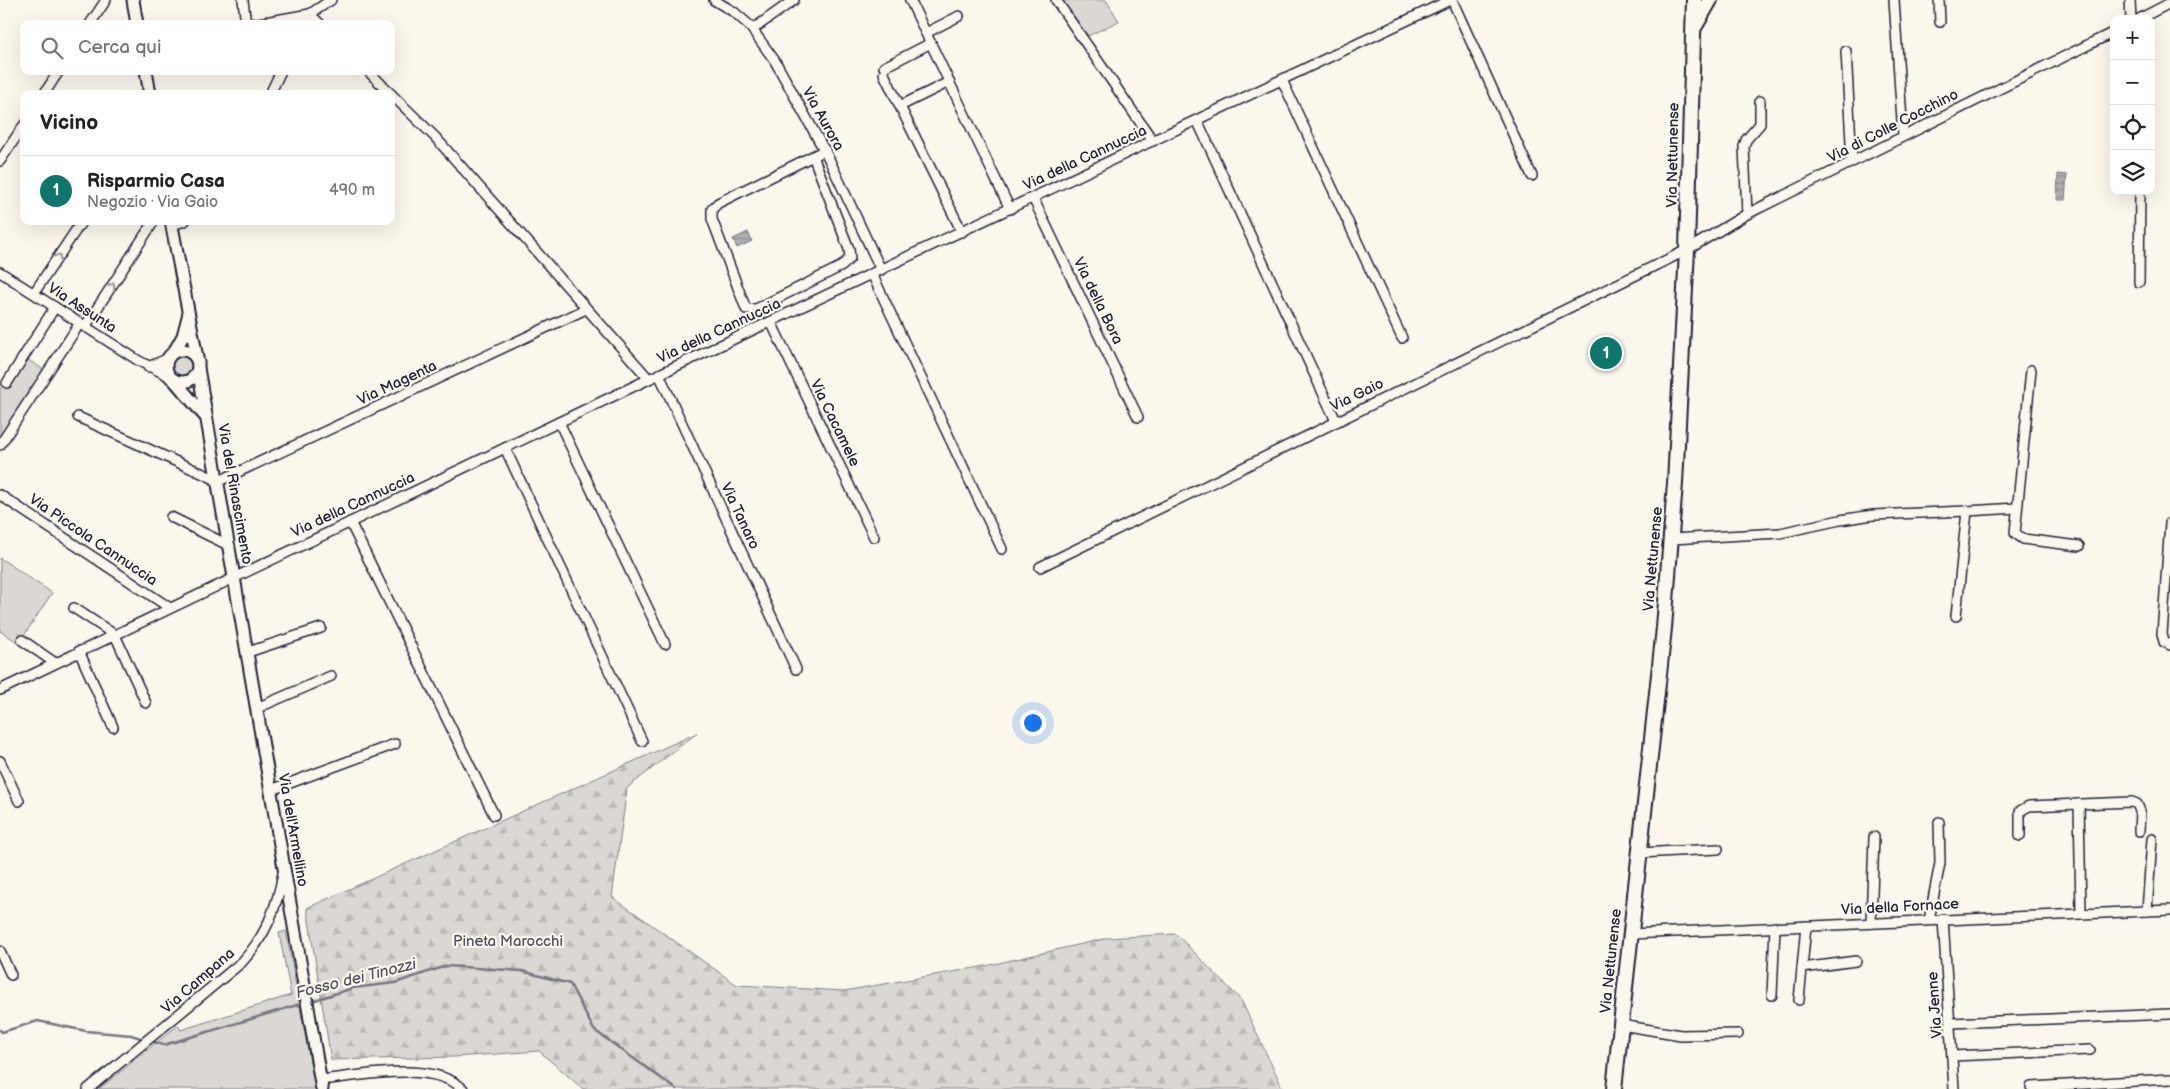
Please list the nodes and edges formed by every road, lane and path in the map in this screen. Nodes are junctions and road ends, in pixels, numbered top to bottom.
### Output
1 (106, 0) edge
2 (133, 0) edge
3 (243, 0) edge
4 (331, 0) edge
5 (714, 0) edge
6 (794, 0) edge
7 (910, 0) edge
8 (1056, 0) edge
9 (1451, 0) edge
10 (1694, 0) edge
11 (1710, 0) edge
12 (1894, 0) edge
13 (1939, 0) edge
14 (2130, 0) edge
15 (2170, 3) edge
16 (1432, 4) edge
17 (310, 14) junction
18 (2131, 15) edge
19 (2148, 15) edge
20 (959, 16) dead end
21 (93, 20) edge
22 (136, 20) edge
23 (246, 20) edge
24 (276, 20) edge
25 (307, 20) edge
26 (316, 20) edge
27 (1940, 22) dead end
28 (753, 29) junction
29 (1694, 29) junction
30 (926, 33) junction
31 (2110, 34) edge
32 (931, 43) junction
33 (1846, 51) dead end
34 (56, 75) edge
35 (147, 75) edge
36 (279, 75) edge
37 (372, 75) edge
38 (1282, 80) junction
39 (950, 82) junction
40 (47, 90) edge
41 (149, 90) edge
42 (272, 90) edge
43 (387, 90) edge
44 (395, 98) edge
45 (1760, 101) dead end
46 (900, 106) junction
47 (1197, 120) junction
48 (20, 131) edge
49 (1902, 136) junction
50 (1154, 141) junction
51 (824, 150) junction
52 (813, 156) junction
53 (0, 161) edge
54 (1852, 161) junction
55 (1532, 176) dead end
56 (2140, 195) edge
57 (1033, 198) junction
58 (1010, 209) junction
59 (1747, 214) junction
60 (79, 225) edge
61 (151, 225) edge
62 (172, 225) edge
63 (962, 232) junction
64 (1687, 250) junction
65 (881, 270) junction
66 (0, 272) edge
67 (872, 274) junction
68 (2139, 282) dead end
69 (34, 293) junction
70 (55, 307) junction
71 (586, 309) junction
72 (189, 312) junction
73 (771, 322) junction
74 (83, 325) junction
75 (1402, 338) dead end
76 (170, 356) junction
77 (198, 366) junction
78 (148, 367) junction
79 (2031, 370) dead end
80 (659, 374) junction
81 (171, 378) junction
82 (649, 379) junction
83 (7, 382) dead end
84 (78, 416) dead end
85 (205, 416) junction
86 (1138, 417) dead end
87 (1336, 421) junction
88 (559, 422) junction
89 (0, 445) edge
90 (505, 448) junction
91 (219, 481) junction
92 (0, 494) edge
93 (2017, 508) junction
94 (1967, 511) junction
95 (172, 517) dead end
96 (350, 522) junction
97 (2170, 523) edge
98 (874, 537) dead end
99 (1671, 540) junction
100 (230, 546) junction
101 (2079, 546) dead end
102 (1002, 549) dead end
103 (1040, 567) dead end
104 (235, 576) junction
105 (74, 608) dead end
106 (170, 608) junction
107 (1956, 616) dead end
108 (321, 628) dead end
109 (115, 635) junction
110 (22, 640) dead end
111 (665, 644) dead end
112 (2170, 645) edge
113 (79, 652) junction
114 (248, 652) junction
115 (55, 663) junction
116 (796, 669) dead end
117 (331, 676) dead end
118 (0, 690) edge
119 (146, 702) dead end
120 (257, 708) junction
121 (112, 727) dead end
122 (642, 741) dead end
123 (395, 744) dead end
124 (0, 762) edge
125 (271, 790) junction
126 (19, 801) dead end
127 (2079, 804) junction
128 (494, 815) dead end
129 (1939, 822) dead end
130 (2139, 831) dead end
131 (2020, 836) dead end
132 (1874, 837) dead end
133 (2152, 839) dead end
134 (1718, 849) dead end
135 (1639, 853) junction
136 (284, 865) junction
137 (2170, 910) edge
138 (2147, 911) junction
139 (2081, 914) junction
140 (1943, 919) junction
141 (1928, 920) junction
142 (1871, 923) junction
143 (1806, 926) junction
144 (1775, 927) junction
145 (1630, 934) junction
146 (0, 951) edge
147 (1856, 961) dead end
148 (1802, 968) junction
149 (11, 975) dead end
150 (1772, 995) dead end
151 (1799, 1000) dead end
152 (2170, 1014) edge
153 (1951, 1023) junction
154 (1621, 1025) junction
155 (1738, 1034) dead end
156 (2090, 1050) dead end
157 (1952, 1056) junction
158 (2170, 1079) edge
159 (321, 1084) edge
160 (2031, 1087) dead end
161 (88, 1089) edge
162 (463, 1089) edge
163 (1614, 1089) edge
164 (1954, 1089) edge

1 - 21 street
2 - 22 street
3 - 23 street
4 - 17 street
5 - 28 street, Via Aurora
6 - 28 street
7 - 30 street
8 - 50 street
9 - 16 street, Via della Cannuccia
9 - 55 street
10 - 29 main road, Via Nettunense
11 - 29 main road, Via Nettunense
12 - 49 street
13 - 27 street
14 - 18 street
15 - 19 street
16 - 38 street, Via della Cannuccia
17 - 24 street
17 - 25 street
17 - 26 street
20 - 30 street
28 - 51 street, Via Aurora
29 - 64 main road, Via Nettunense
30 - 32 street
31 - 49 street, Via di Colle Cocchino
32 - 39 street
32 - 46 street
33 - 54 street
34 - 40 street
35 - 41 street
36 - 42 street
37 - 43 street
38 - 47 street, Via della Cannuccia
38 - 75 street
39 - 46 street
39 - 58 street
44 - 71 street
45 - 59 street
46 - 63 street
47 - 50 street, Via della Cannuccia
47 - 87 street
48 - 53 street
49 - 54 street, Via di Colle Cocchino
50 - 57 street, Via della Cannuccia
51 - 52 street
51 - 65 street, Via Aurora
52 - 52 street
54 - 59 street, Via di Colle Cocchino
56 - 68 street
57 - 58 street, Via della Cannuccia
57 - 86 street, Via della Bora
58 - 63 street, Via della Cannuccia
59 - 64 street, Via di Colle Cocchino
69 -> 60 street
74 -> 61 street
62 - 72 street, Via del Rinascimento
63 - 65 street, Via della Cannuccia
64 - 87 street, Via Gaio
64 - 99 main road, Via Nettunense
65 - 67 street, Via della Cannuccia
66 - 69 street, Via Assunta
67 - 73 street, Via della Cannuccia
67 - 102 street
69 - 70 street, Via Assunta
70 - 74 street, Via Assunta
70 - 83 street
71 - 82 street
71 - 91 street, Via Magenta
72 - 76 street, Via del Rinascimento
72 - 77 street, Via del Rinascimento
73 - 80 street, Via della Cannuccia
73 - 98 street, Via Cacamele
74 - 78 street, Via Assunta
74 - 89 street
76 - 77 street
76 - 78 street
76 - 81 street
77 - 81 street
77 - 85 street, Via del Rinascimento
78 - 81 street, Via Assunta
79 - 93 street
80 - 82 street, Via della Cannuccia
80 - 116 street, Via Tanaro
81 - 85 street, Via del Rinascimento
82 - 88 street, Via della Cannuccia
84 - 91 street
85 - 91 street, Via del Rinascimento
87 - 103 street, Via Gaio
88 - 90 street, Via della Cannuccia
88 - 111 street
90 - 96 street, Via della Cannuccia
90 - 122 street
91 - 100 street, Via del Rinascimento
92 - 106 street, Via Piccola Cannuccia
93 - 94 street
93 - 101 street
94 - 99 street
94 - 107 street
95 - 100 street
96 - 104 street, Via della Cannuccia
96 - 128 street
97 - 112 street
99 - 135 main road, Via Nettunense
100 - 104 street, Via del Rinascimento
104 - 106 street, Via della Cannuccia
104 - 114 street, Via dell'Armellino
105 - 109 street
106 - 109 street, Via della Cannuccia
108 - 114 street
109 - 113 street, Via della Cannuccia
109 - 119 street
110 - 115 street
113 - 115 street, Via della Cannuccia
113 - 121 street
114 - 120 street, Via dell'Armellino
115 - 118 street, Via della Cannuccia
117 - 120 street
120 - 125 street, Via dell'Armellino
123 - 125 street
124 - 126 street
125 - 136 street, Via dell'Armellino
127 - 130 street
127 - 131 street
127 - 139 street
129 - 141 street
132 - 142 street
133 - 138 street
134 - 135 street
135 - 145 main road, Via Nettunense
136 - 159 street, Via dell'Armellino
136 - 161 street, Via Campana
137 - 138 street, Via della Fornace
138 - 139 street, Via della Fornace
139 - 140 street, Via della Fornace
140 - 141 street, Via della Fornace
140 - 153 street, Via Jenne
141 - 142 street, Via della Fornace
142 - 143 street, Via della Fornace
143 - 144 street, Via della Fornace
143 - 148 street
144 - 145 street, Via della Fornace
144 - 150 street
145 - 154 main road, Via Nettunense
146 - 149 street
147 - 148 street
148 - 151 street
152 - 153 street
153 - 157 street, Via Jenne
154 - 155 street
154 - 163 main road, Via Nettunense
156 - 157 street
157 - 164 street, Via Jenne
158 - 160 street
159 - 162 street

